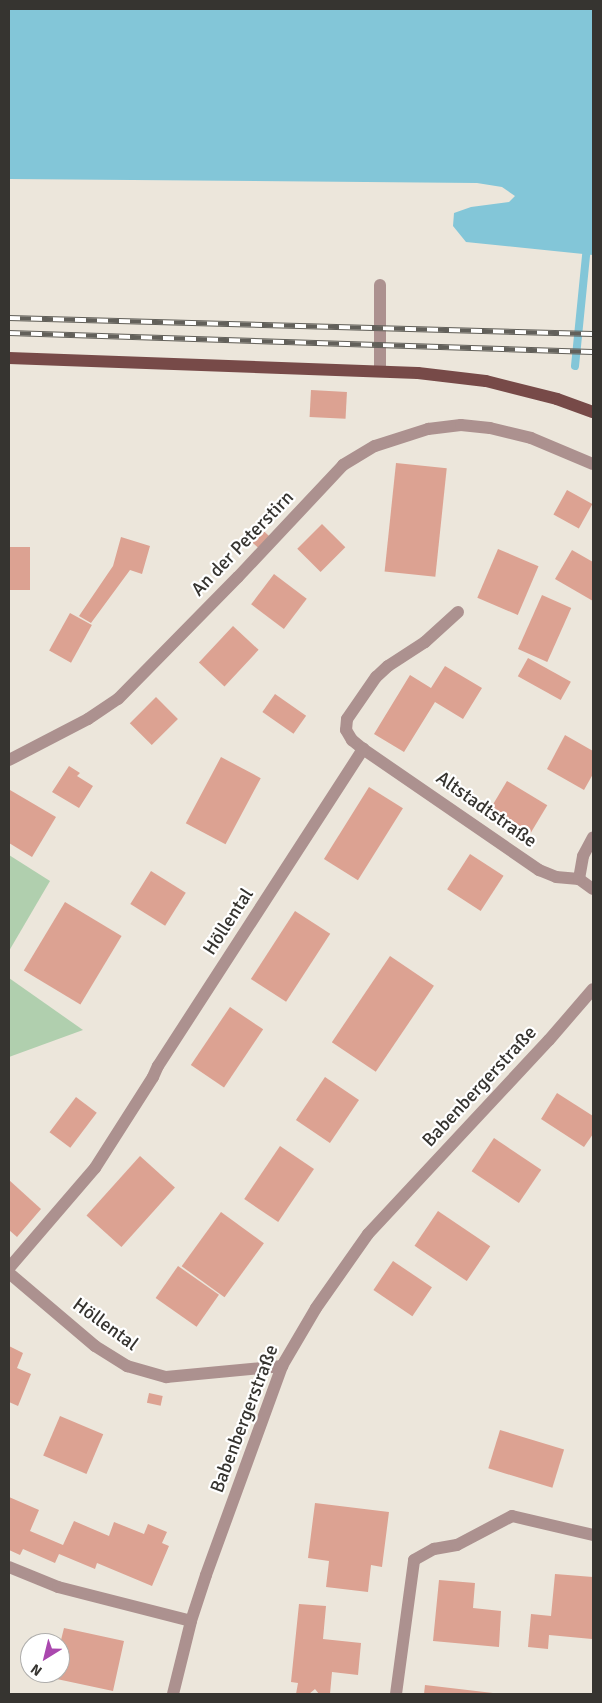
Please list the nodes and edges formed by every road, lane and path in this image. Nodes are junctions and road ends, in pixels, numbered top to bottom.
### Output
1 (380, 285) dead end
2 (9, 358) edge
3 (380, 371) junction
4 (593, 412) edge
5 (593, 464) edge
6 (458, 612) dead end
7 (363, 749) junction
8 (9, 760) edge
9 (593, 837) edge
10 (579, 879) junction
11 (593, 889) edge
12 (593, 989) edge
13 (9, 1268) edge
14 (9, 1273) edge
15 (282, 1366) junction
16 (593, 1535) edge
17 (9, 1567) edge
18 (191, 1621) junction
19 (173, 1694) edge
20 (396, 1694) edge

1 - 3 street
2 - 3 main road
3 - 4 main road
5 - 8 street, An der Peterstirn
6 - 7 street
7 - 10 street, Altstadtstraße
7 - 13 street, Höllental
9 - 10 street
10 - 11 street, Altstadtstraße
12 - 15 street, Babenbergerstraße
14 - 15 street, Höllental
15 - 18 street, Babenbergerstraße
16 - 20 street
17 - 18 street
18 - 19 street, Babenbergerstraße

